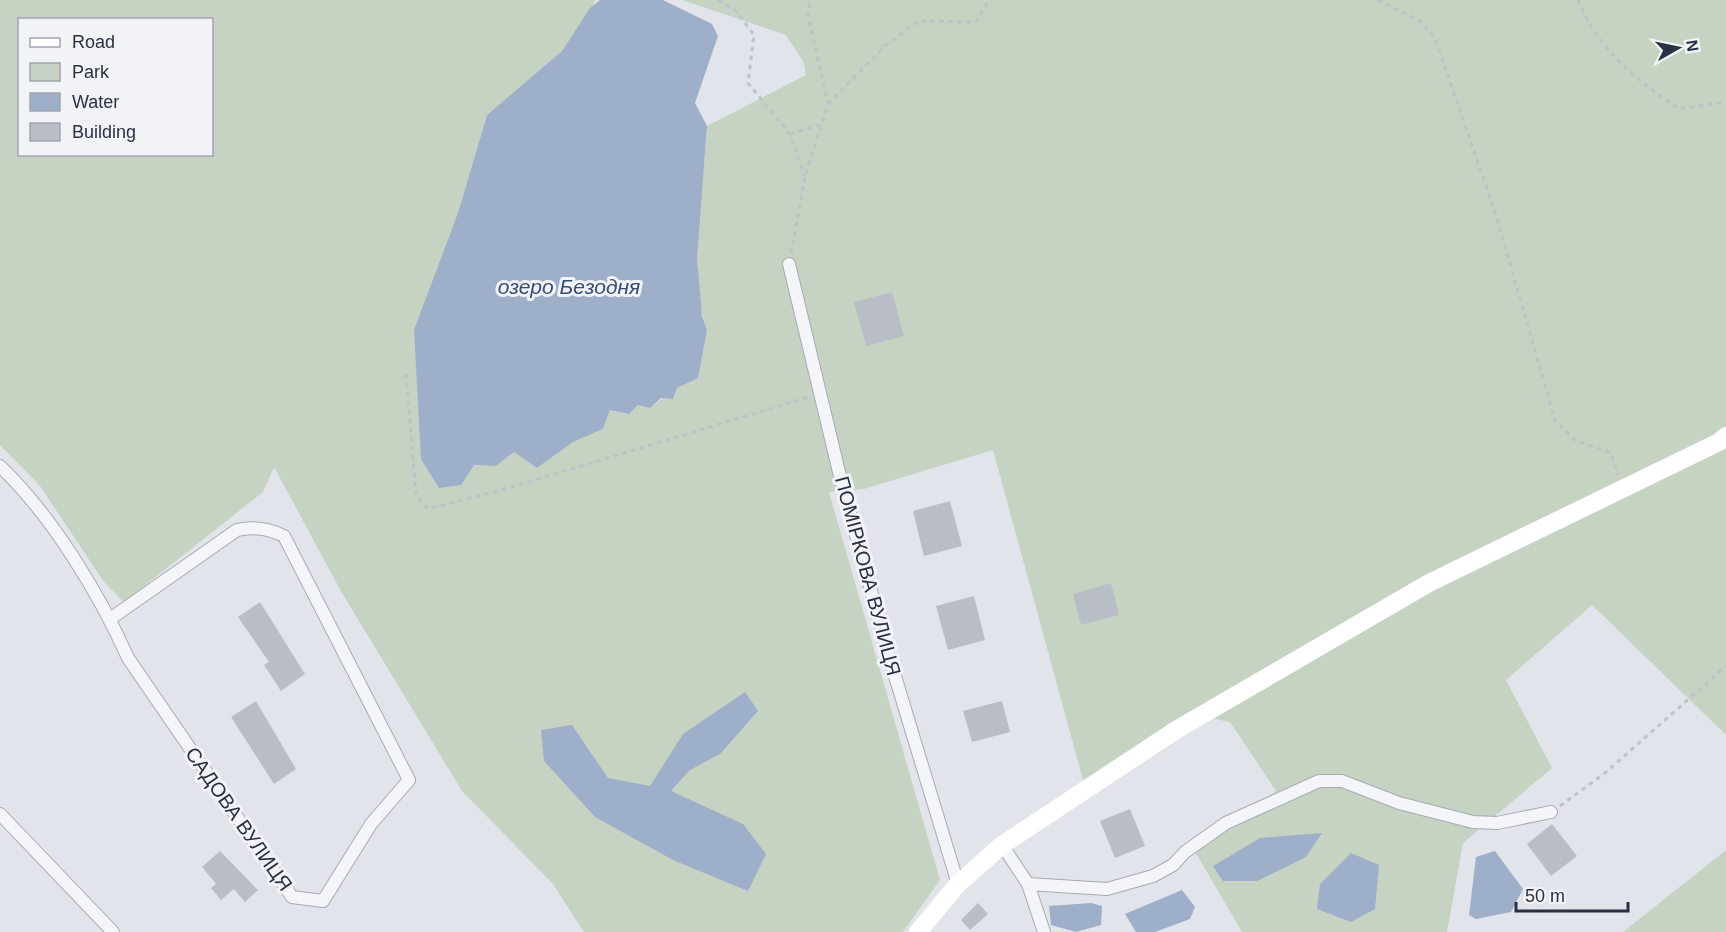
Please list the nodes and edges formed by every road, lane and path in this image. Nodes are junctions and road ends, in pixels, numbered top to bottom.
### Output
1 (718, 0) edge
2 (810, 0) edge
3 (989, 0) edge
4 (1378, 0) edge
5 (1578, 0) edge
6 (1726, 102) edge
7 (828, 105) junction
8 (822, 124) junction
9 (790, 135) junction
10 (805, 177) junction
11 (789, 264) joint
12 (406, 374) dead end
13 (822, 393) junction
14 (1726, 436) edge
15 (0, 466) edge
16 (1623, 489) junction
17 (110, 619) junction
18 (1726, 666) edge
19 (1551, 812) joint
20 (0, 814) edge
21 (1002, 845) junction
22 (958, 884) junction
23 (1028, 884) junction
24 (113, 932) edge
25 (918, 932) edge
26 (1044, 932) edge

1 - 9 path
2 - 7 path
3 - 7 path
4 - 16 path
5 - 6 path
7 - 8 path
8 - 9 path
8 - 10 path
9 - 10 path
10 - 11 path
11 - 13 street, ПОМІРКОВА ВУЛИЦЯ
12 - 13 path
13 - 22 street, ПОМІРКОВА ВУЛИЦЯ
14 - 16 street
15 - 17 street
16 - 21 street
17 - 17 street, САДОВА ВУЛИЦЯ
18 - 19 path
19 - 23 street
20 - 24 street
21 - 22 street
21 - 23 street
22 - 25 street
23 - 26 street

